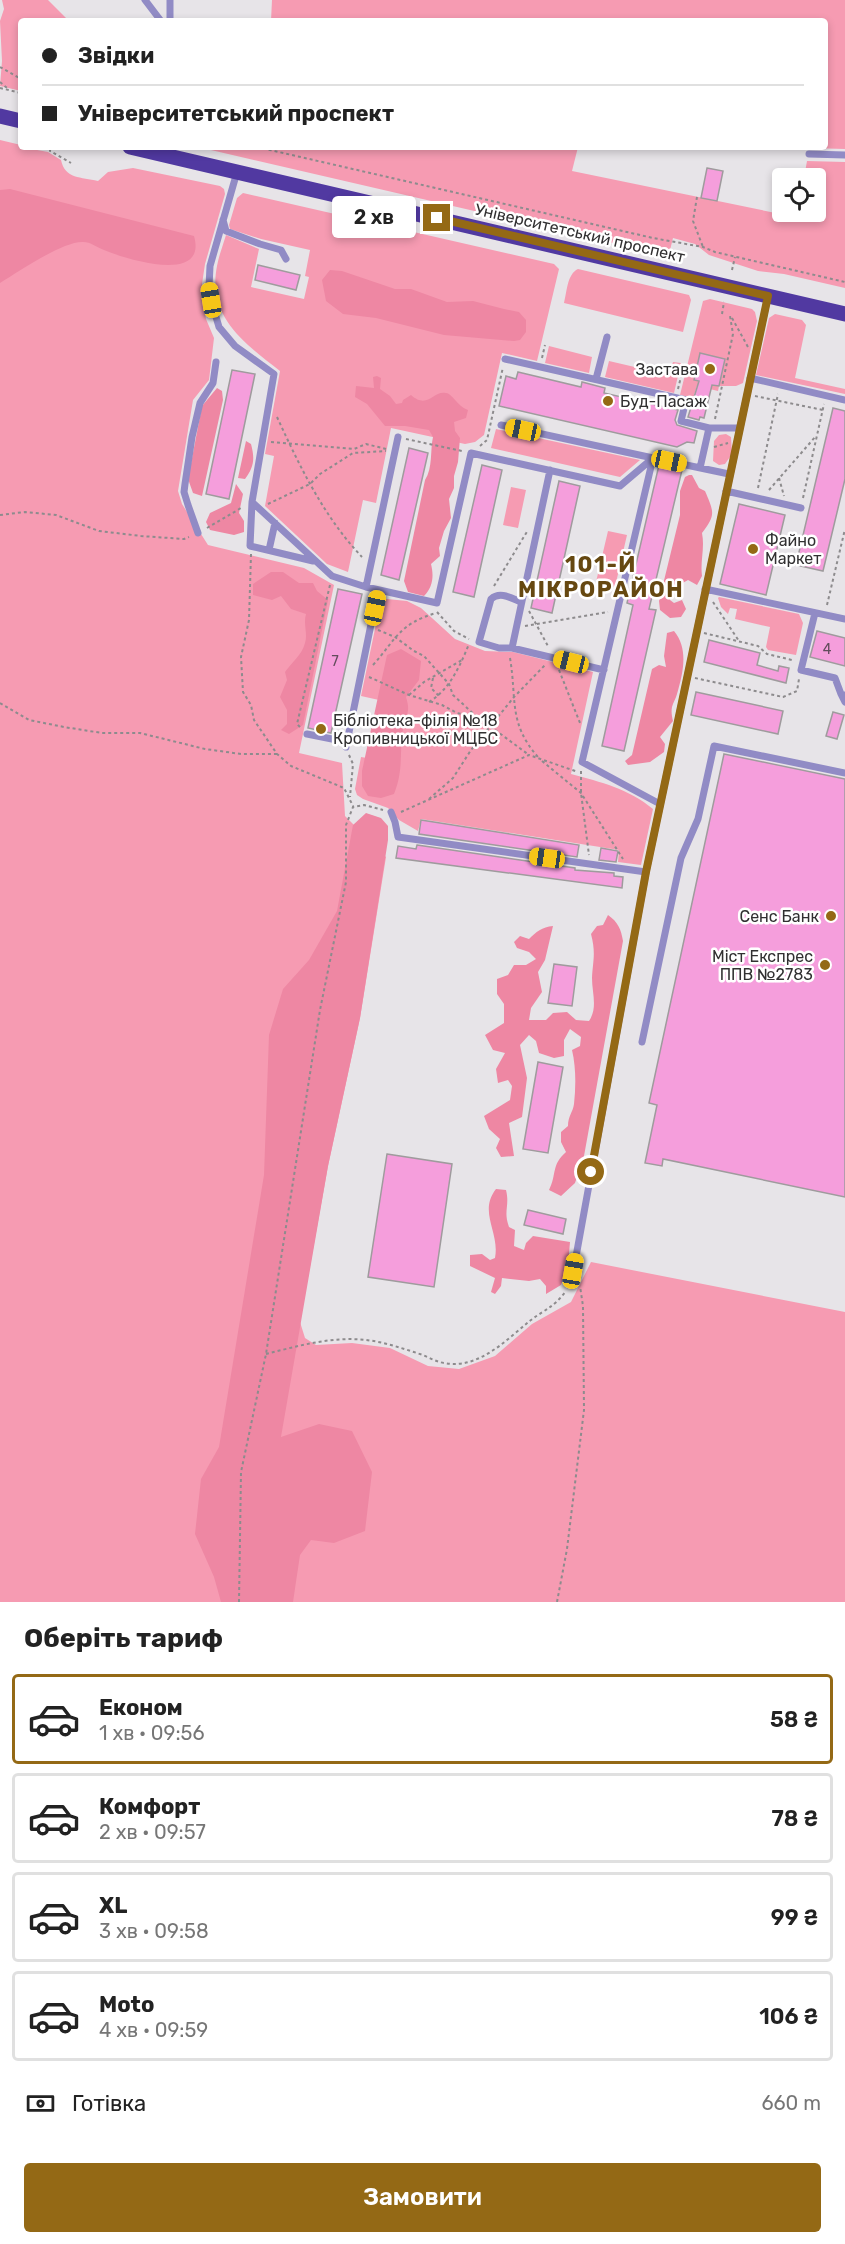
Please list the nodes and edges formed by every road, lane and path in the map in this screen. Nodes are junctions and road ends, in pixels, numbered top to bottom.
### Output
1 (146, 0) edge
2 (170, 0) edge
3 (159, 18) edge
4 (170, 18) edge
5 (0, 67) edge
6 (18, 77) edge
7 (0, 82) edge
8 (0, 88) edge
9 (9, 90) junction
10 (18, 92) edge
11 (0, 117) edge
12 (18, 120) edge
13 (50, 150) edge
14 (269, 150) edge
15 (162, 151) edge
16 (809, 154) dead end
17 (845, 155) edge
18 (71, 164) dead end
19 (237, 172) junction
20 (697, 197) dead end
21 (223, 220) junction
22 (703, 247) junction
23 (735, 257) junction
24 (286, 259) dead end
25 (732, 270) dead end
26 (845, 282) edge
27 (768, 296) junction
28 (724, 302) dead end
29 (722, 314) dead end
30 (845, 314) edge
31 (607, 337) dead end
32 (545, 345) dead end
33 (505, 358) joint
34 (754, 358) junction
35 (216, 362) dead end
36 (684, 364) dead end
37 (540, 366) junction
38 (750, 378) junction
39 (596, 379) junction
40 (780, 385) junction
41 (747, 394) junction
42 (826, 395) junction
43 (676, 397) junction
44 (270, 399) junction
45 (845, 399) edge
46 (777, 400) junction
47 (823, 411) junction
48 (501, 425) dead end
49 (711, 428) junction
50 (739, 428) junction
51 (817, 434) junction
52 (398, 437) joint
53 (737, 440) junction
54 (262, 441) junction
55 (290, 444) junction
56 (704, 450) junction
57 (394, 451) junction
58 (471, 453) junction
59 (653, 458) junction
60 (700, 468) junction
61 (550, 470) junction
62 (729, 474) junction
63 (779, 478) junction
64 (310, 484) junction
65 (726, 491) junction
66 (758, 498) junction
67 (252, 502) junction
68 (787, 505) junction
69 (801, 508) joint
70 (1, 516) edge
71 (275, 523) junction
72 (845, 529) edge
73 (198, 533) junction
74 (250, 546) junction
75 (269, 550) junction
76 (315, 561) junction
77 (370, 566) junction
78 (332, 576) junction
79 (366, 587) junction
80 (705, 589) junction
81 (378, 590) junction
82 (521, 602) junction
83 (437, 603) junction
84 (617, 611) junction
85 (437, 612) junction
86 (815, 613) junction
87 (825, 615) junction
88 (845, 620) edge
89 (371, 625) junction
90 (516, 627) junction
91 (696, 632) junction
92 (395, 637) junction
93 (479, 642) junction
94 (739, 642) junction
95 (499, 648) junction
96 (512, 648) junction
97 (552, 658) junction
98 (462, 660) dead end
99 (802, 667) junction
100 (604, 670) junction
101 (361, 674) junction
102 (439, 674) junction
103 (687, 676) junction
104 (433, 678) junction
105 (409, 694) junction
106 (843, 694) edge
107 (439, 696) dead end
108 (514, 697) junction
109 (845, 702) edge
110 (0, 703) edge
111 (479, 718) junction
112 (491, 729) junction
113 (308, 734) joint
114 (347, 745) junction
115 (277, 754) junction
116 (529, 754) junction
117 (539, 758) junction
118 (582, 762) junction
119 (581, 773) junction
120 (845, 773) edge
121 (581, 793) junction
122 (350, 798) junction
123 (428, 801) junction
124 (660, 804) junction
125 (353, 807) junction
126 (391, 812) junction
127 (590, 864) junction
128 (630, 870) junction
129 (646, 872) junction
130 (642, 1042) dead end
131 (575, 1283) junction
132 (266, 1354) junction
133 (239, 1602) edge
134 (557, 1602) edge

1 - 3 lane
2 - 4 lane
5 - 6 path
7 - 9 path
8 - 9 path
9 - 10 path
11 - 12 main road
13 - 18 path
14 - 22 path
15 - 19 main road, Університетський проспект
16 - 17 lane
19 - 21 lane
19 - 27 main road, Університетський проспект
20 - 22 path
21 - 24 lane
21 - 44 lane
22 - 23 path
23 - 25 path
23 - 26 path
27 - 30 main road, Університетський проспект
27 - 34 lane
28 - 29 path
31 - 39 lane
32 - 37 path
33 - 37 lane
33 - 58 path
34 - 38 lane
34 - 49 path
35 - 73 lane
36 - 43 path
37 - 39 lane
38 - 40 lane
38 - 41 lane
39 - 43 lane
40 - 42 lane
40 - 46 path
41 - 46 path
41 - 50 lane
42 - 45 lane
42 - 47 path
43 - 49 lane
44 - 54 lane
44 - 55 path
46 - 47 path
46 - 66 path
47 - 51 path
48 - 59 lane
49 - 50 lane
49 - 56 lane
50 - 53 lane
51 - 63 path
51 - 69 path
52 - 57 lane
52 - 58 path
53 - 56 path
53 - 62 lane
54 - 55 path
54 - 67 lane
55 - 57 path
55 - 64 path
56 - 60 lane
57 - 64 path
57 - 77 lane
58 - 61 lane
58 - 83 lane
59 - 60 lane
59 - 61 lane
59 - 84 lane
60 - 62 lane
61 - 82 lane
62 - 65 lane
63 - 66 path
63 - 68 path
64 - 67 path
64 - 77 path
65 - 66 lane
65 - 80 lane
66 - 68 lane
67 - 71 lane
67 - 73 path
67 - 74 lane
68 - 69 lane
70 - 73 path
71 - 75 lane
71 - 76 lane
72 - 87 path
74 - 75 lane
74 - 115 path
75 - 76 lane
76 - 78 lane
77 - 79 lane
78 - 79 lane
78 - 113 path
79 - 81 lane
80 - 86 lane
80 - 91 lane
80 - 94 path
81 - 83 lane
81 - 89 lane
82 - 90 lane
82 - 93 lane
83 - 85 path
84 - 90 path
84 - 100 lane
85 - 92 path
85 - 93 path
86 - 87 lane
86 - 99 lane
87 - 88 lane
89 - 92 path
89 - 101 lane
90 - 96 lane
91 - 94 path
91 - 103 lane
92 - 101 path
92 - 102 path
93 - 95 lane
94 - 99 path
95 - 96 lane
95 - 108 path
96 - 97 lane
97 - 100 lane
97 - 108 path
98 - 102 path
99 - 103 path
99 - 106 lane
100 - 118 lane
101 - 105 path
101 - 114 lane
102 - 104 path
102 - 111 path
103 - 124 lane
104 - 105 path
104 - 107 path
105 - 111 path
106 - 109 lane
108 - 112 path
108 - 117 path
110 - 115 path
111 - 112 path
112 - 116 path
112 - 123 path
113 - 114 lane
114 - 122 path
115 - 122 path
116 - 117 path
116 - 123 path
117 - 119 path
117 - 121 path
118 - 119 path
118 - 124 lane
119 - 121 path
120 - 130 lane
121 - 127 path
121 - 128 path
122 - 125 path
123 - 126 path
124 - 129 lane
125 - 126 path
125 - 132 path
126 - 127 lane
127 - 128 lane
128 - 129 lane
129 - 131 lane
131 - 132 path
131 - 134 path
132 - 133 path

